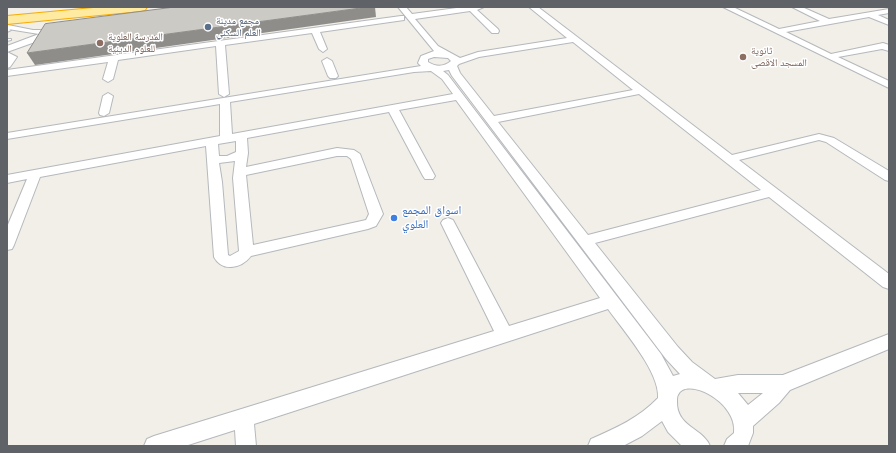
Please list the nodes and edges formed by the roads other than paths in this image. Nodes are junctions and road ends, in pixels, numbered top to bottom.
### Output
1 (98, 7) edge
2 (142, 7) edge
3 (392, 7) edge
4 (402, 7) edge
5 (480, 7) edge
6 (533, 7) edge
7 (727, 7) edge
8 (737, 7) edge
9 (796, 7) edge
10 (859, 7) edge
11 (471, 8) junction
12 (889, 10) edge
13 (871, 13) junction
14 (405, 17) junction
15 (828, 22) junction
16 (889, 23) edge
17 (8, 28) edge
18 (69, 30) edge
19 (315, 30) junction
20 (783, 30) junction
21 (495, 31) dead end
22 (54, 32) junction
23 (575, 39) junction
24 (220, 43) junction
25 (887, 46) edge
26 (323, 49) dead end
27 (7, 50) edge
28 (7, 55) edge
29 (835, 55) junction
30 (114, 58) junction
31 (425, 58) junction
32 (451, 59) junction
33 (327, 61) dead end
34 (7, 65) edge
35 (432, 68) junction
36 (867, 72) junction
37 (7, 73) edge
38 (333, 76) junction
39 (108, 79) dead end
40 (889, 80) edge
41 (889, 85) edge
42 (641, 90) junction
43 (108, 96) dead end
44 (459, 96) junction
45 (224, 97) junction
46 (392, 108) junction
47 (104, 113) junction
48 (491, 120) junction
49 (7, 129) edge
50 (7, 136) edge
51 (241, 136) junction
52 (226, 139) junction
53 (212, 142) junction
54 (242, 153) junction
55 (212, 158) junction
56 (729, 159) junction
57 (240, 172) junction
58 (35, 174) junction
59 (429, 176) dead end
60 (889, 177) edge
61 (7, 179) edge
62 (771, 192) junction
63 (448, 223) dead end
64 (585, 241) junction
65 (7, 245) edge
66 (246, 252) junction
67 (889, 283) edge
68 (612, 302) junction
69 (505, 335) junction
70 (889, 341) edge
71 (710, 384) junction
72 (783, 384) junction
73 (667, 398) junction
74 (244, 418) junction
75 (743, 436) edge
76 (154, 446) edge
77 (246, 446) edge
78 (598, 446) edge
79 (699, 446) edge

1 - 17 highway
2 - 17 highway
3 - 14 street
4 - 14 street
5 - 11 street
6 - 23 street
7 - 36 street
8 - 20 street
9 - 15 street
10 - 13 street
11 - 14 street
11 - 21 street
12 - 13 street
13 - 15 street
13 - 16 street
14 - 19 street
14 - 31 street
14 - 32 street
15 - 20 street
17 - 22 street
17 - 27 street
18 - 22 street
19 - 24 street
19 - 26 street
20 - 29 street
22 - 27 street
23 - 32 street
23 - 42 street
24 - 30 street
24 - 45 street
25 - 29 street
28 - 34 street
29 - 36 street
30 - 37 street
30 - 39 street
31 - 32 street
31 - 35 street
31 - 38 street
32 - 35 street
32 - 48 street
33 - 38 street
35 - 44 street
35 - 45 street
36 - 40 street
36 - 41 street
38 - 45 street
42 - 48 street
42 - 56 street
43 - 47 street
44 - 46 street
44 - 68 street
45 - 47 street
45 - 50 street
45 - 52 street
46 - 51 street
46 - 59 street
47 - 49 street
48 - 64 street
51 - 52 street
51 - 54 street
52 - 53 street
53 - 55 street
53 - 58 street
54 - 55 street
54 - 57 street
55 - 66 street
56 - 60 street
56 - 62 street
57 - 66 street
57 - 66 street
58 - 61 street
58 - 65 street
62 - 64 street
62 - 67 street
63 - 69 street
64 - 71 street
68 - 69 street
68 - 73 street
69 - 74 street
70 - 72 street
71 - 72 street
71 - 73 street
71 - 75 street
72 - 75 street
73 - 78 street
73 - 79 street
74 - 76 street
74 - 77 street

